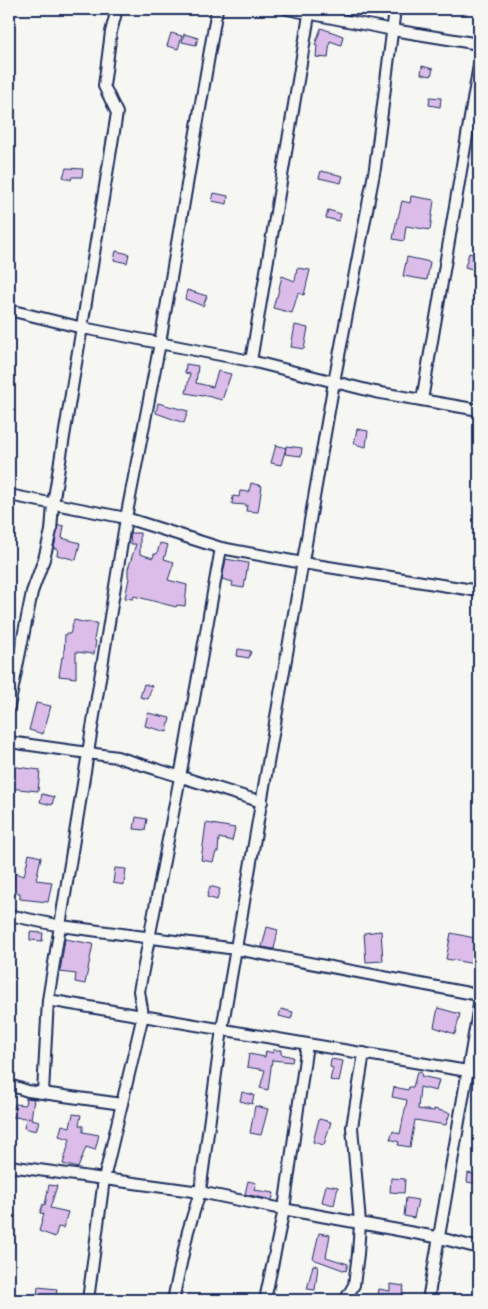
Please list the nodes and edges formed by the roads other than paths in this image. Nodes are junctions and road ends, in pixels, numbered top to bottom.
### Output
1 (117, 9) edge
2 (218, 9) edge
3 (287, 9) edge
4 (395, 9) edge
5 (309, 11) edge
6 (393, 30) junction
7 (479, 44) edge
8 (479, 65) edge
9 (476, 104) edge
10 (9, 310) edge
11 (83, 328) junction
12 (160, 343) junction
13 (250, 361) junction
14 (334, 382) junction
15 (422, 400) junction
16 (479, 410) edge
17 (9, 495) edge
18 (54, 504) junction
19 (126, 518) junction
20 (221, 548) junction
21 (303, 562) junction
22 (479, 591) edge
23 (9, 706) edge
24 (9, 742) edge
25 (89, 753) junction
26 (180, 777) junction
27 (262, 802) junction
28 (9, 915) edge
29 (60, 926) junction
30 (149, 938) junction
31 (236, 950) junction
32 (479, 995) edge
33 (48, 1000) junction
34 (479, 1006) edge
35 (143, 1015) junction
36 (222, 1029) junction
37 (307, 1044) junction
38 (364, 1053) junction
39 (468, 1071) junction
40 (479, 1073) edge
41 (9, 1085) edge
42 (42, 1092) junction
43 (122, 1104) junction
44 (9, 1166) edge
45 (104, 1179) junction
46 (200, 1192) junction
47 (284, 1210) junction
48 (360, 1223) junction
49 (439, 1238) junction
50 (479, 1248) edge
51 (88, 1300) edge
52 (173, 1300) edge
53 (265, 1300) edge
54 (345, 1300) edge
55 (428, 1300) edge

1 - 11 street
2 - 12 street
3 - 5 street
4 - 6 street
5 - 6 street
5 - 13 street
6 - 7 street
6 - 14 street
8 - 9 street
9 - 15 street
10 - 11 street
11 - 12 street
11 - 18 street
12 - 13 street
12 - 19 street
13 - 14 street
14 - 15 street
14 - 21 street
15 - 16 street
17 - 18 street
18 - 19 street
18 - 23 street
19 - 20 street
19 - 25 street
20 - 21 street
20 - 26 street
21 - 22 street
21 - 27 street
24 - 25 street
25 - 26 street
25 - 29 street
26 - 27 street
26 - 30 street
27 - 31 street
28 - 29 street
29 - 30 street
29 - 33 street
30 - 31 street
30 - 35 street
31 - 32 street
31 - 36 street
33 - 35 street
33 - 42 street
34 - 39 street
35 - 36 street
35 - 43 street
36 - 37 street
36 - 46 street
37 - 38 street
37 - 47 street
38 - 39 street
38 - 48 street
39 - 40 street
39 - 49 street
41 - 42 street
42 - 43 street
43 - 45 street
44 - 45 street
45 - 46 street
45 - 51 street
46 - 47 street
46 - 52 street
47 - 48 street
47 - 53 street
48 - 49 street
48 - 54 street
49 - 50 street
49 - 55 street

